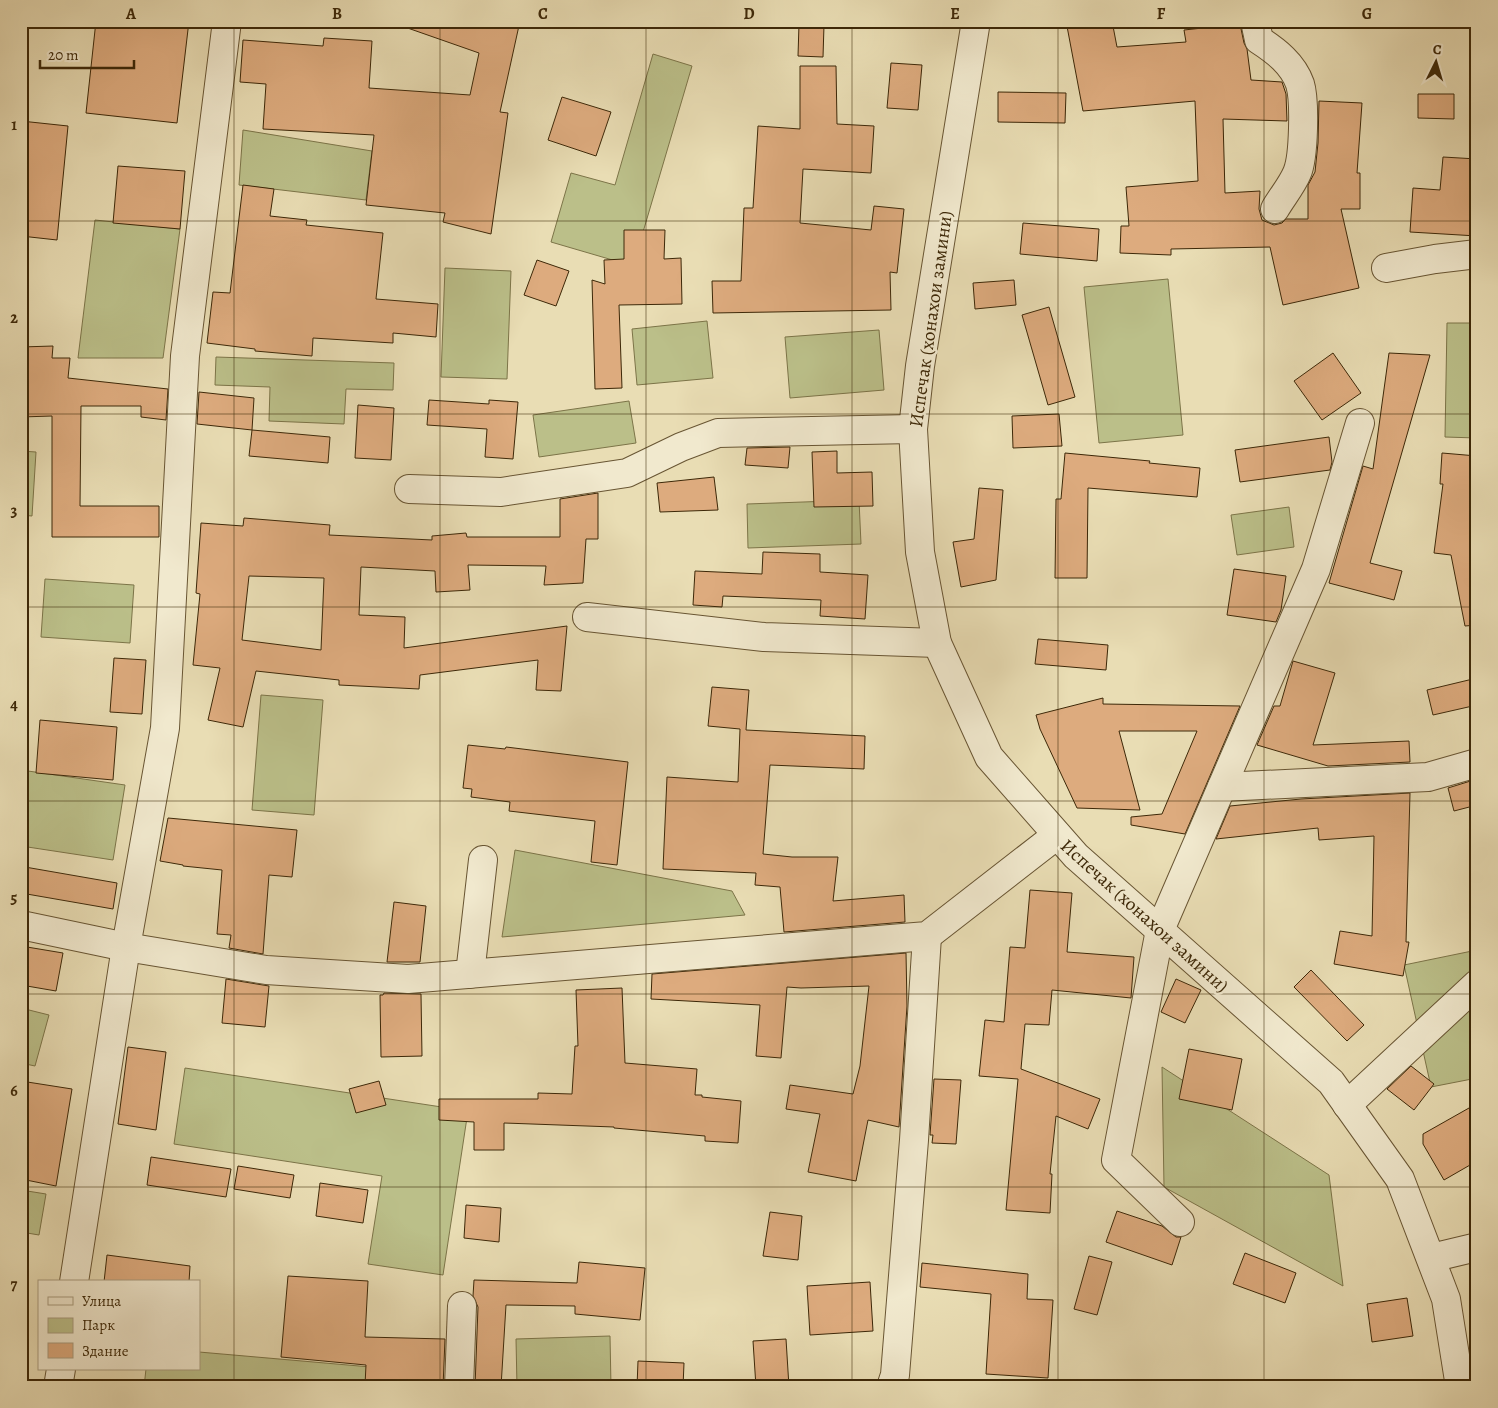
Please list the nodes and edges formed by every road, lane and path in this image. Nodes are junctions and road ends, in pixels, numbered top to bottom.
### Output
1 (227, 21) edge
2 (976, 21) edge
3 (1255, 21) edge
4 (1275, 209) dead end
5 (1477, 254) edge
6 (1386, 268) dead end
7 (1360, 423) dead end
8 (913, 429) junction
9 (409, 489) dead end
10 (587, 617) dead end
11 (937, 642) junction
12 (1477, 764) edge
13 (1222, 787) junction
14 (1057, 835) junction
15 (483, 860) dead end
16 (21, 925) edge
17 (1160, 930) junction
18 (927, 936) junction
19 (126, 947) junction
20 (470, 974) junction
21 (1477, 984) edge
22 (1347, 1105) junction
23 (1180, 1222) dead end
24 (1477, 1247) edge
25 (1431, 1258) junction
26 (74, 1280) edge
27 (462, 1306) dead end
28 (61, 1370) edge
29 (896, 1383) edge
30 (58, 1387) edge
31 (459, 1387) edge
32 (1460, 1387) edge

1 - 19 street
2 - 8 street, Испечак (хонахои замини)
3 - 4 street
5 - 6 street
7 - 13 street
8 - 9 street
8 - 11 street, Испечак (хонахои замини)
10 - 11 street
11 - 14 street, Испечак (хонахои замини)
12 - 13 street
13 - 17 street
14 - 17 street, Испечак (хонахои замини)
14 - 18 street
15 - 20 street
16 - 19 street
17 - 22 street, Испечак (хонахои замини)
17 - 23 street
18 - 20 street
18 - 29 street
19 - 20 street
19 - 26 street
21 - 22 street
22 - 25 street, Испечак (хонахои замини)
24 - 25 street
25 - 32 street, Испечак (хонахои замини)
27 - 31 street
28 - 30 street

